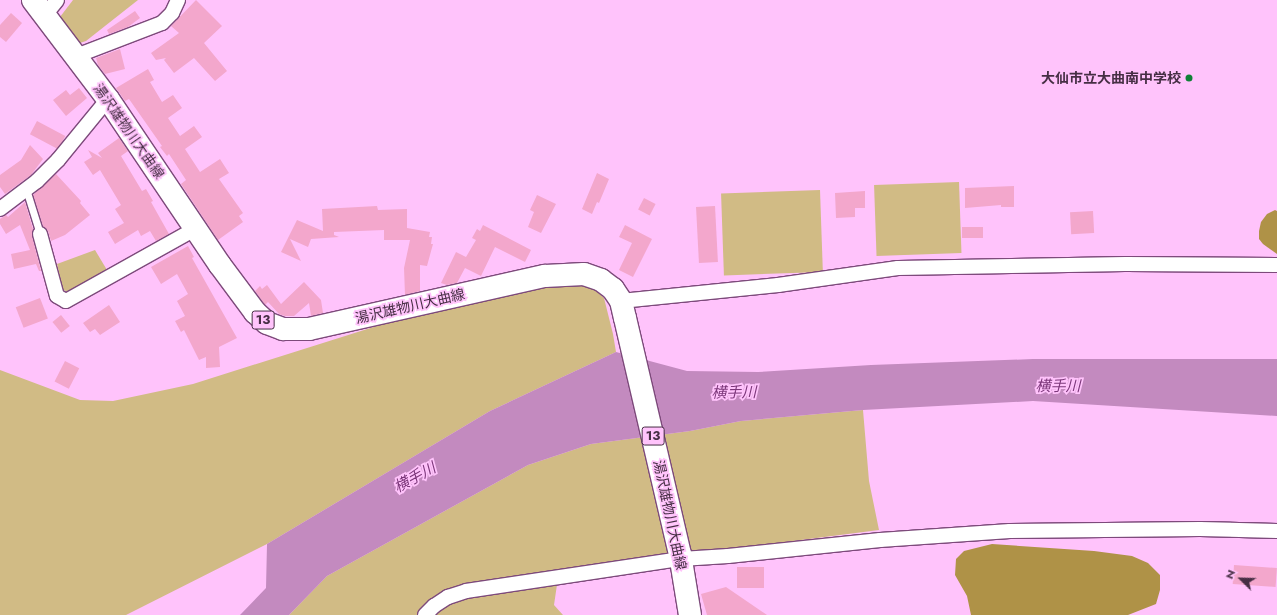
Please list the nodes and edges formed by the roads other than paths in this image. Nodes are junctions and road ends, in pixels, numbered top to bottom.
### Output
1 (178, 0) edge
2 (45, 5) edge
3 (76, 56) junction
4 (108, 99) junction
5 (26, 189) junction
6 (0, 209) edge
7 (195, 229) junction
8 (40, 234) joint
9 (1277, 265) edge
10 (623, 310) junction
11 (1277, 531) edge
12 (681, 556) junction
13 (425, 615) edge
14 (690, 615) edge

1 - 3 street
2 - 3 main road, 湯沢雄物川大曲線 / 13
3 - 4 main road, 湯沢雄物川大曲線 / 13
4 - 5 street
4 - 7 main road, 湯沢雄物川大曲線 / 13
5 - 6 street
5 - 8 lane
7 - 8 street
7 - 10 main road, 湯沢雄物川大曲線 / 13
9 - 10 street
10 - 12 main road, 湯沢雄物川大曲線 / 13
11 - 12 street
12 - 13 street
12 - 14 main road, 湯沢雄物川大曲線 / 13

